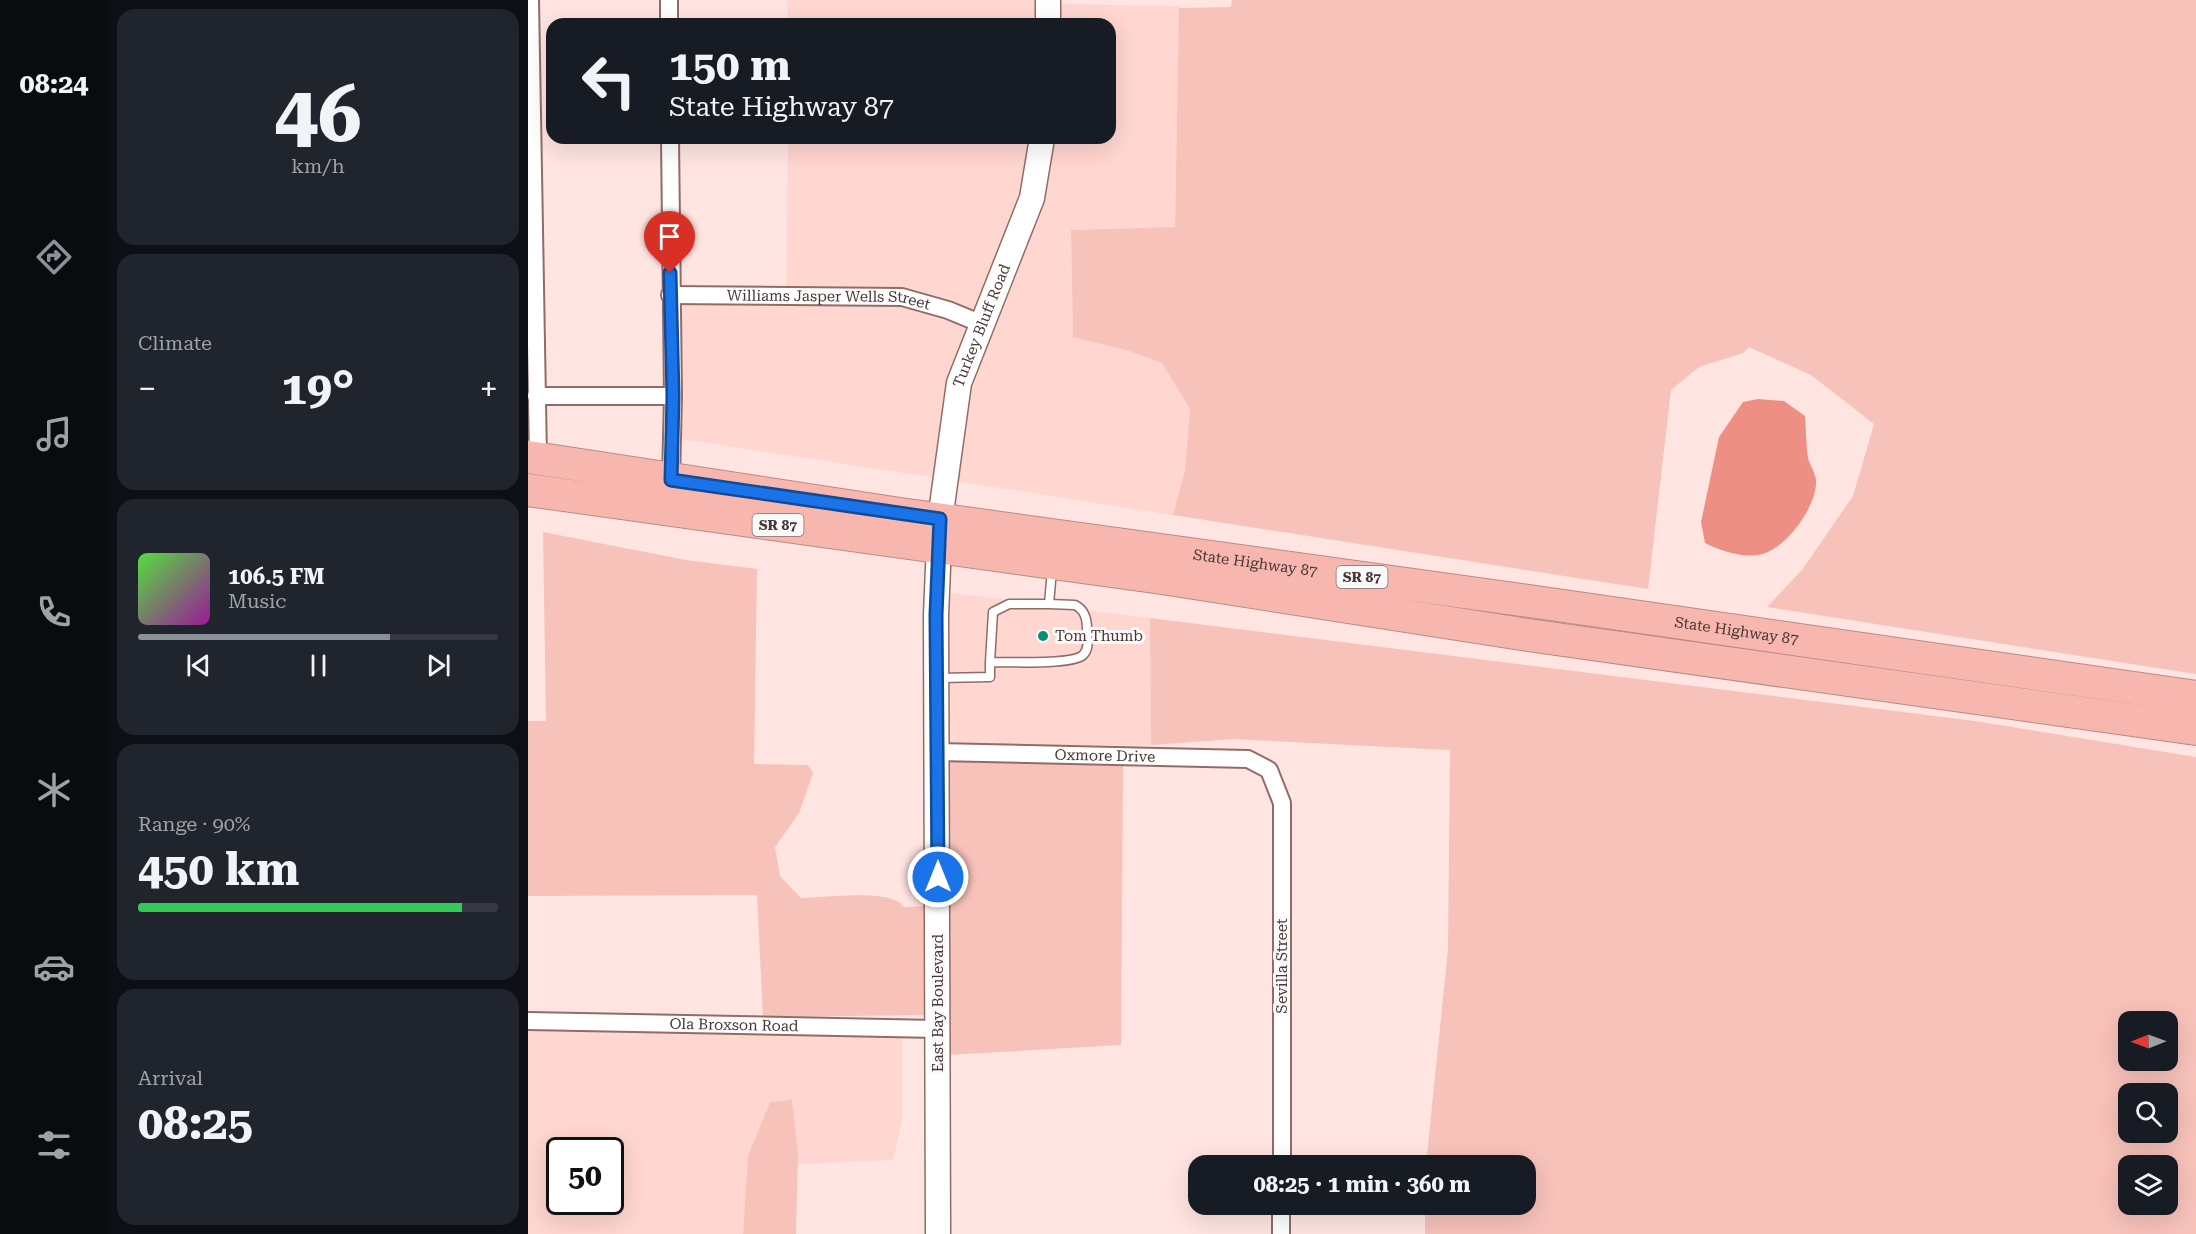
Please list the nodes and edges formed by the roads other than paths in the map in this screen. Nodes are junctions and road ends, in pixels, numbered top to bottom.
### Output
1 (530, 0) edge
2 (669, 0) edge
3 (1048, 0) edge
4 (669, 18) edge
5 (1048, 18) edge
6 (670, 144) edge
7 (1041, 144) edge
8 (670, 295) junction
9 (982, 324) junction
10 (536, 396) junction
11 (673, 396) junction
12 (533, 457) edge
13 (671, 480) junction
14 (528, 490) edge
15 (940, 534) junction
16 (1053, 564) junction
17 (1049, 604) junction
18 (990, 662) junction
19 (937, 678) junction
20 (2196, 697) edge
21 (2196, 729) edge
22 (937, 752) junction
23 (1269, 770) joint
24 (528, 1021) edge
25 (938, 1029) junction
26 (1282, 1155) edge
27 (1281, 1215) edge
28 (938, 1234) edge
29 (1281, 1234) edge

1 - 10 street
2 - 4 street
3 - 5 main road
6 - 8 street
7 - 9 main road, Turkey Bluff Road
8 - 9 street, Williams Jasper Wells Street
8 - 11 street
9 - 15 main road, Turkey Bluff Road
10 - 11 street
10 - 12 street
11 - 13 street
12 - 13 highway, State Highway 87 / SR 87
13 - 15 highway, State Highway 87 / SR 87
14 - 15 highway, SR 87
15 - 16 highway, SR 87
15 - 19 main road, East Bay Boulevard
15 - 20 highway, State Highway 87 / SR 87
16 - 17 lane
16 - 21 highway, SR 87
17 - 18 lane
17 - 18 lane
18 - 19 lane
19 - 22 main road, East Bay Boulevard
22 - 23 street, Oxmore Drive
22 - 25 main road, East Bay Boulevard
23 - 26 street, Sevilla Street
24 - 25 street, Ola Broxson Road
25 - 28 main road, East Bay Boulevard
27 - 29 street

